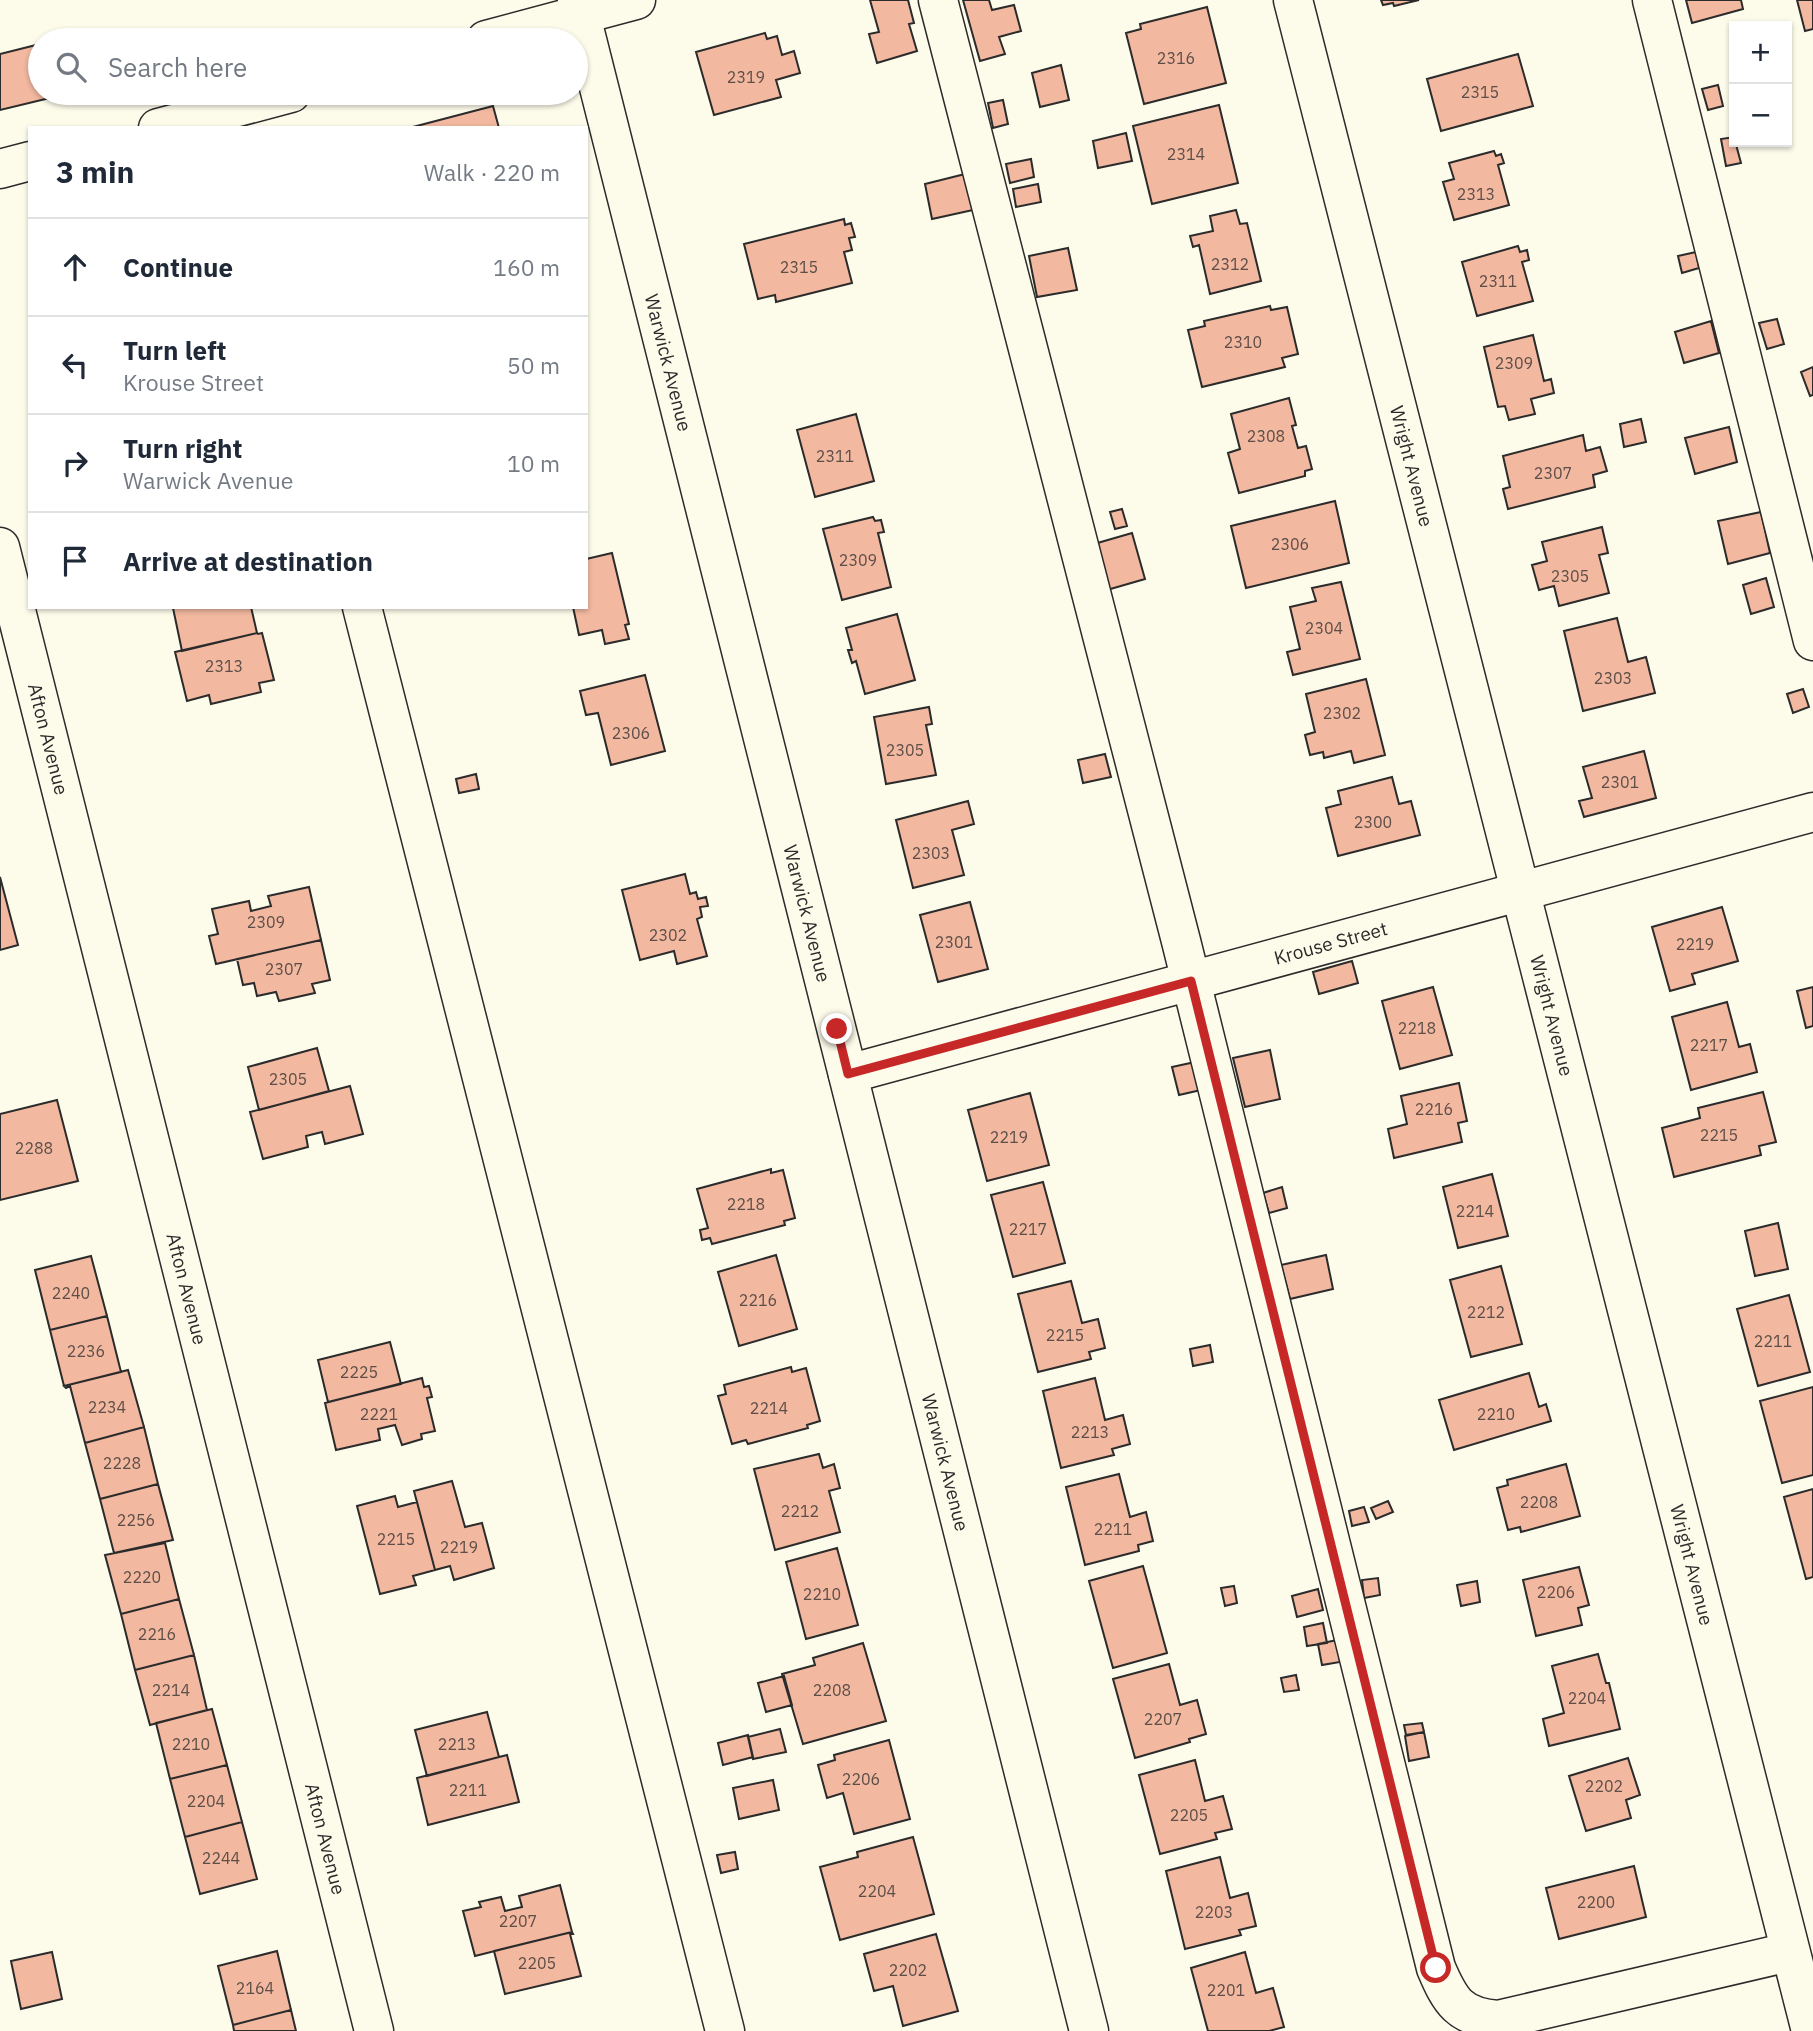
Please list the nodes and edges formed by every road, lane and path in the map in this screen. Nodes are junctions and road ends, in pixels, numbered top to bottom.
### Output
1 (636, 0) edge
2 (939, 0) edge
3 (1293, 0) edge
4 (1652, 0) edge
5 (578, 7) edge
6 (519, 28) edge
7 (583, 28) edge
8 (588, 47) edge
9 (266, 105) edge
10 (238, 118) edge
11 (175, 126) edge
12 (28, 162) edge
13 (0, 169) edge
14 (0, 547) edge
15 (363, 609) edge
16 (1813, 641) edge
17 (1813, 812) edge
18 (1521, 892) junction
19 (1191, 981) junction
20 (848, 1074) junction
21 (1796, 1939) edge
22 (374, 2031) edge
23 (725, 2031) edge
24 (1089, 2031) edge
25 (1811, 2031) edge

1 - 5 street
2 - 19 street
3 - 18 street, Wright Avenue
4 - 16 street
5 - 6 street
5 - 7 street, Warwick Avenue
8 - 20 street, Warwick Avenue
9 - 10 street
10 - 11 street
12 - 13 street
14 - 22 street, Afton Avenue
15 - 23 street
17 - 18 street, Krouse Street
18 - 19 street, Krouse Street
18 - 21 street, Wright Avenue
19 - 20 street, Krouse Street
19 - 21 street
20 - 24 street, Warwick Avenue
21 - 25 street, Wright Avenue

